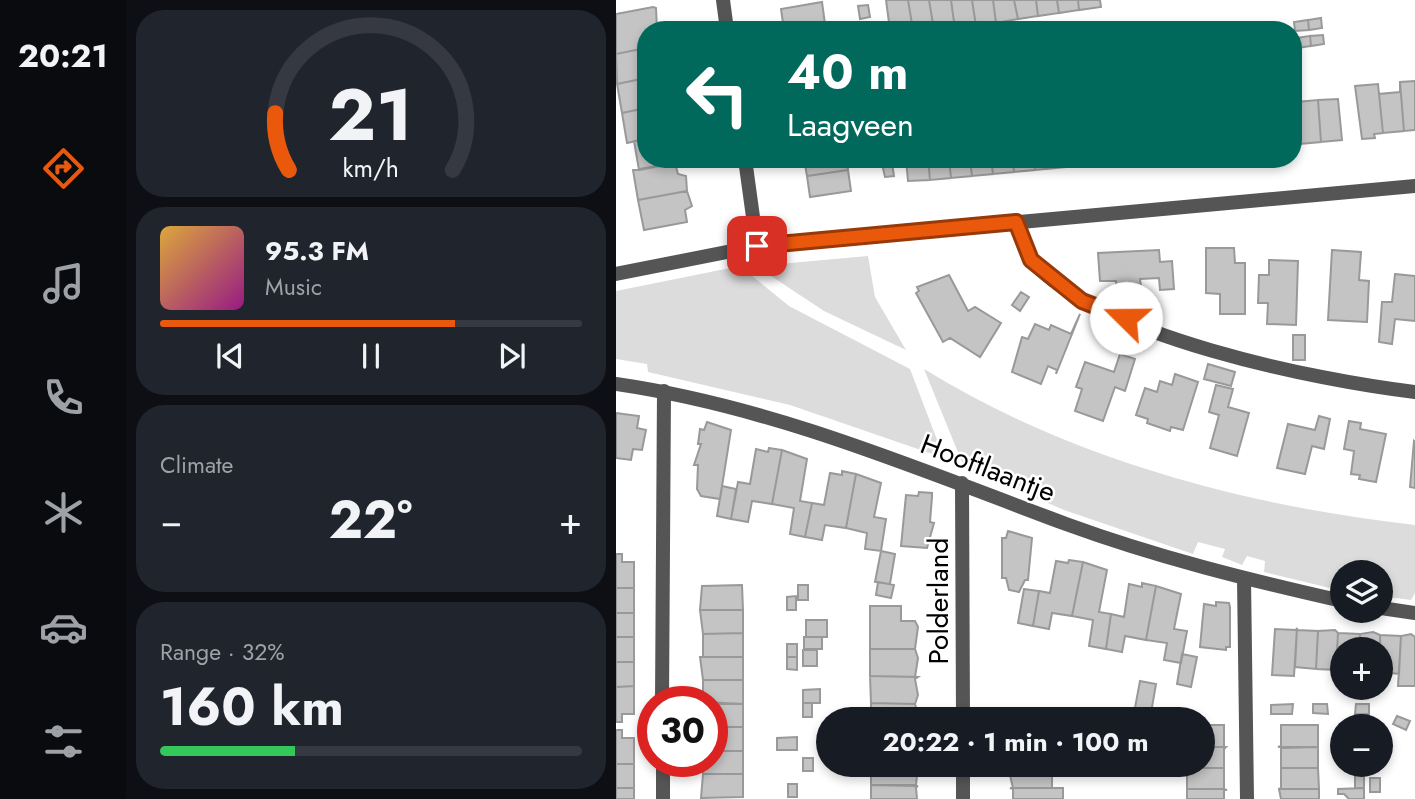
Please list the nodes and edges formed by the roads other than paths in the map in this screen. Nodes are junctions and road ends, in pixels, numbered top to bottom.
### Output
1 (723, 0) edge
2 (726, 21) edge
3 (746, 168) edge
4 (1415, 186) edge
5 (1016, 222) junction
6 (757, 246) junction
7 (616, 274) edge
8 (616, 384) edge
9 (664, 391) junction
10 (1415, 392) edge
11 (962, 483) junction
12 (1244, 579) junction
13 (1330, 598) edge
14 (1393, 610) edge
15 (1415, 613) edge
16 (663, 686) edge
17 (962, 707) edge
18 (663, 777) edge
19 (963, 777) edge
20 (663, 799) edge
21 (963, 799) edge
22 (1247, 799) edge

1 - 2 street
3 - 6 street
4 - 5 street
5 - 6 street
5 - 10 street
6 - 7 street
8 - 9 street, Hooftlaantje
9 - 11 street, Hooftlaantje
9 - 16 street
11 - 12 street, Hooftlaantje
11 - 17 street, Polderland
12 - 13 street, Hooftlaantje
12 - 22 street
14 - 15 street
18 - 20 street
19 - 21 street

